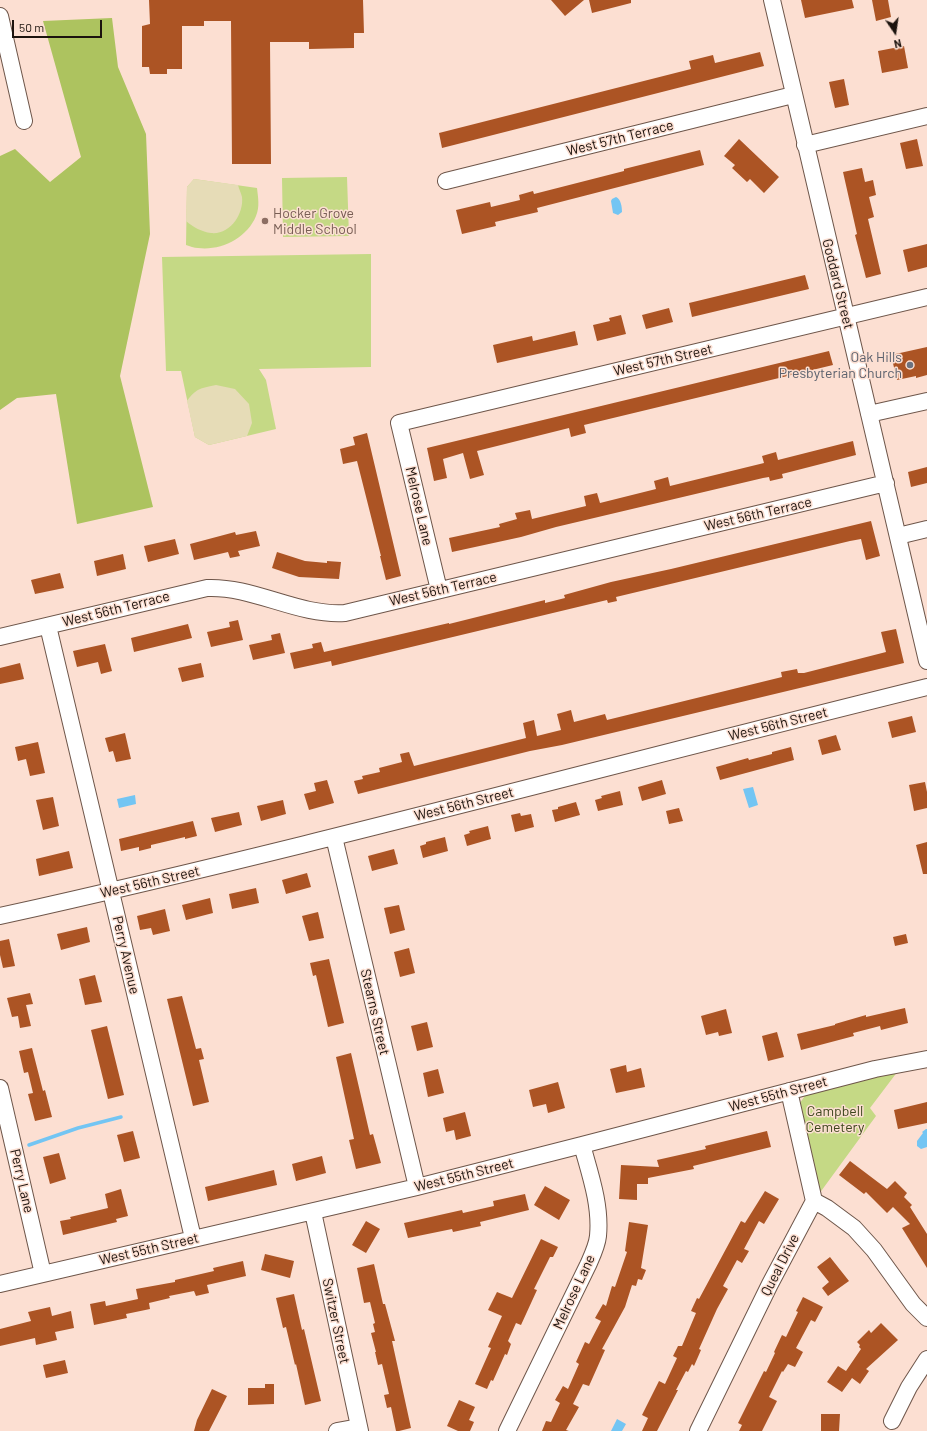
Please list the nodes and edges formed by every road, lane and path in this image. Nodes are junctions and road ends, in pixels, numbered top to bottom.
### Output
1 (772, 0) edge
2 (0, 16) edge
3 (793, 94) junction
4 (927, 116) edge
5 (24, 121) dead end
6 (805, 145) junction
7 (446, 181) dead end
8 (927, 297) edge
9 (846, 317) junction
10 (927, 401) edge
11 (869, 414) junction
12 (399, 423) joint
13 (886, 483) junction
14 (927, 529) edge
15 (898, 536) junction
16 (439, 590) junction
17 (48, 626) junction
18 (0, 637) edge
19 (927, 662) edge
20 (927, 687) edge
21 (334, 837) junction
22 (110, 891) junction
23 (0, 916) edge
24 (927, 1059) edge
25 (0, 1088) edge
26 (789, 1091) junction
27 (582, 1145) junction
28 (416, 1187) junction
29 (814, 1201) junction
30 (313, 1212) junction
31 (193, 1238) junction
32 (43, 1274) junction
33 (0, 1284) edge
34 (927, 1318) edge
35 (927, 1359) edge
36 (892, 1421) dead end
37 (359, 1429) edge
38 (337, 1431) edge
39 (507, 1431) edge
40 (698, 1431) edge

1 - 3 street, Goddard Street
2 - 5 street
3 - 6 street, Goddard Street
3 - 7 street, West 57th Terrace
4 - 6 street
6 - 9 street, Goddard Street
8 - 9 street, West 57th Street
9 - 11 street, Goddard Street
9 - 12 street, West 57th Street
10 - 11 street
11 - 13 street, Goddard Street
12 - 16 street, Melrose Lane
13 - 15 street, Goddard Street
13 - 16 street, West 56th Terrace
14 - 15 street
15 - 19 street, Goddard Street
16 - 17 street, West 56th Terrace
17 - 18 street, West 56th Terrace
17 - 22 street, Perry Avenue
20 - 21 street, West 56th Street
21 - 22 street, West 56th Street
21 - 28 street, Stearns Street
22 - 23 street, West 56th Street
22 - 31 street, Perry Avenue
24 - 26 street, West 55th Street
25 - 32 street, Perry Lane
26 - 27 street, West 55th Street
26 - 29 street
27 - 28 street, West 55th Street
27 - 39 street, Melrose Lane
28 - 30 street, West 55th Street
29 - 34 street
29 - 40 street, Queal Drive
30 - 31 street, West 55th Street
30 - 37 street, Switzer Street
31 - 32 street, West 55th Street
32 - 33 street, West 55th Street
35 - 36 street
37 - 38 street

